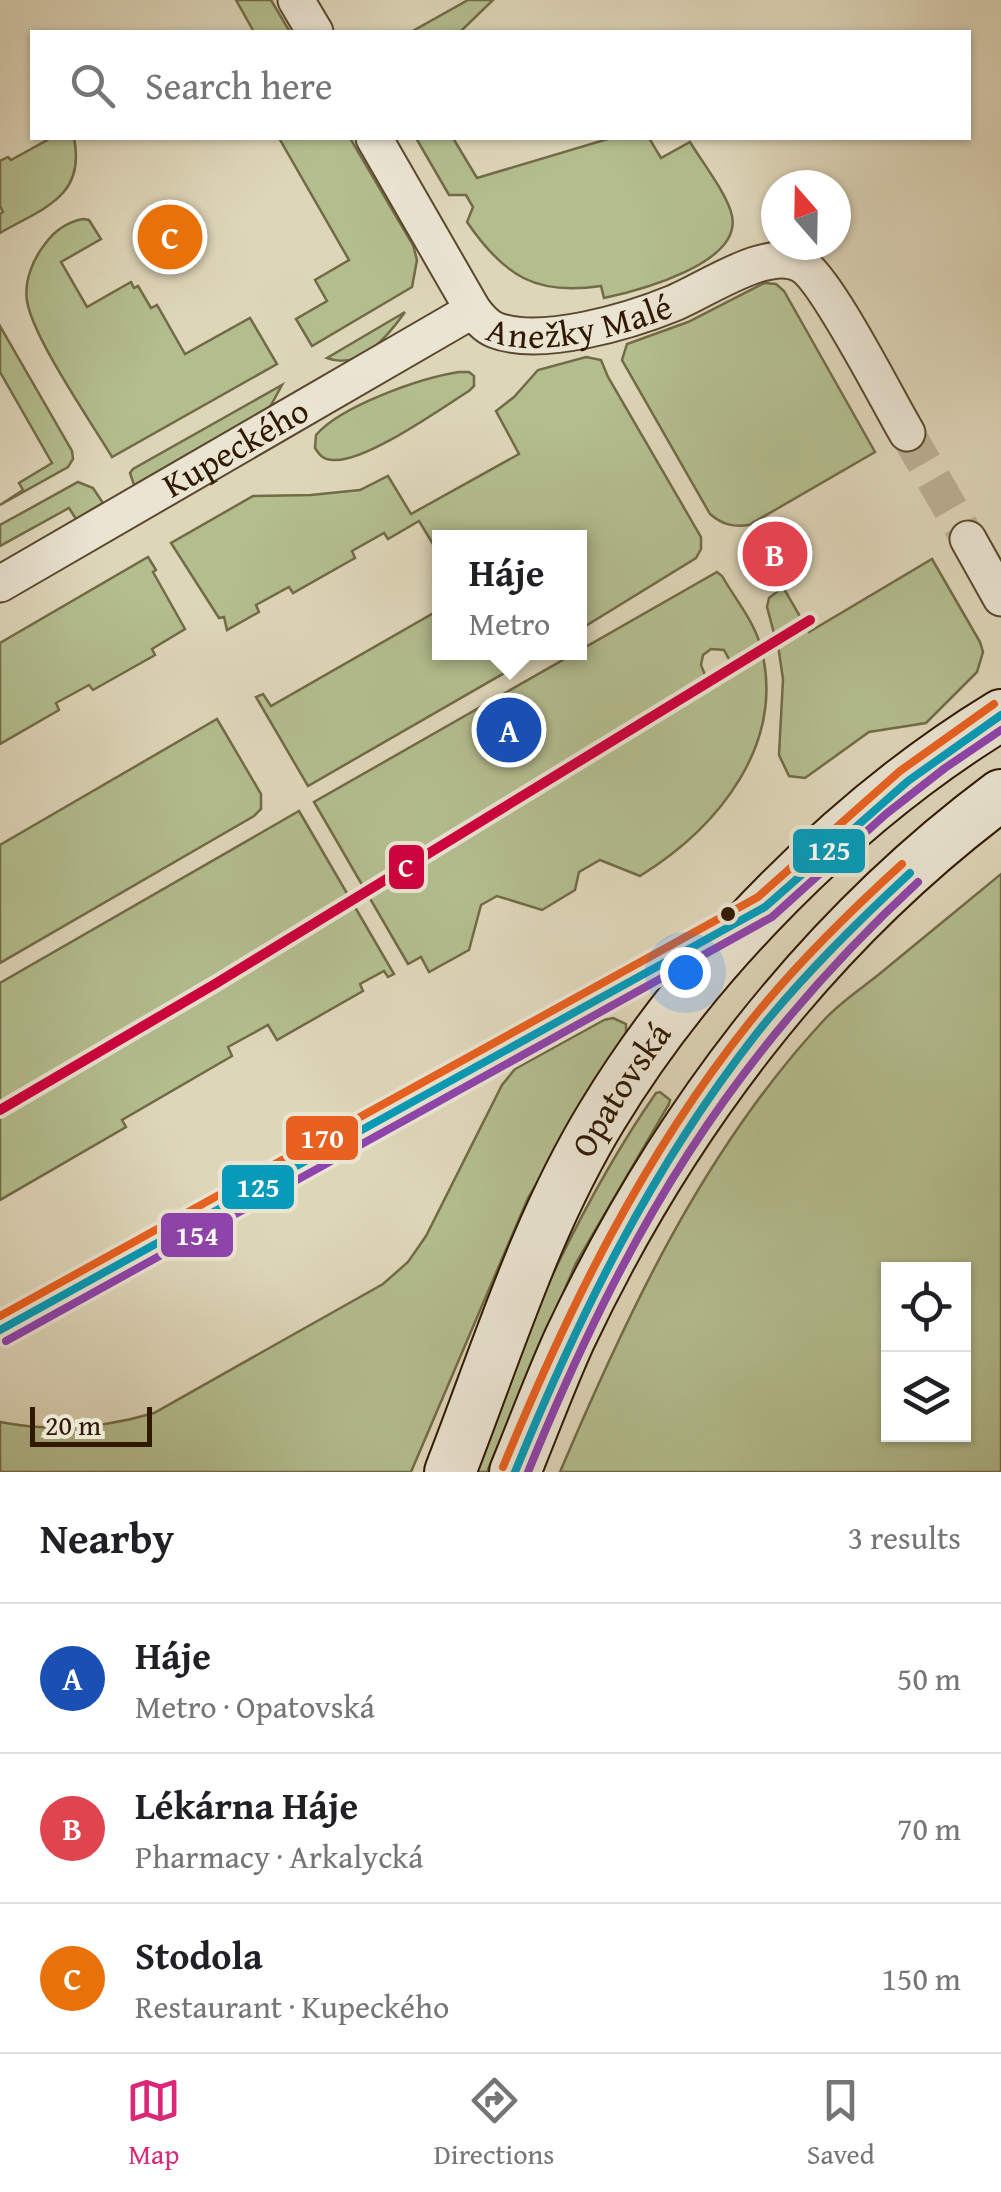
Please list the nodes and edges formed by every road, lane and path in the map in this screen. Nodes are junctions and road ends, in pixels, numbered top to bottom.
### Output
1 (296, 0) edge
2 (314, 30) edge
3 (375, 140) edge
4 (473, 310) junction
5 (906, 433) tunnel mouth
6 (968, 539) tunnel mouth
7 (0, 584) edge
8 (1001, 598) edge
9 (1001, 715) edge
10 (1001, 796) edge
11 (495, 1351) junction
12 (426, 1472) edge
13 (450, 1472) edge
14 (515, 1472) edge

1 - 2 street
3 - 4 street, Anežky Malé
4 - 5 street, Anežky Malé
4 - 7 street, Kupeckého
6 - 8 street
9 - 11 main road, Opatovská
10 - 14 main road, Opatovská
11 - 12 main road
11 - 13 main road, Opatovská

